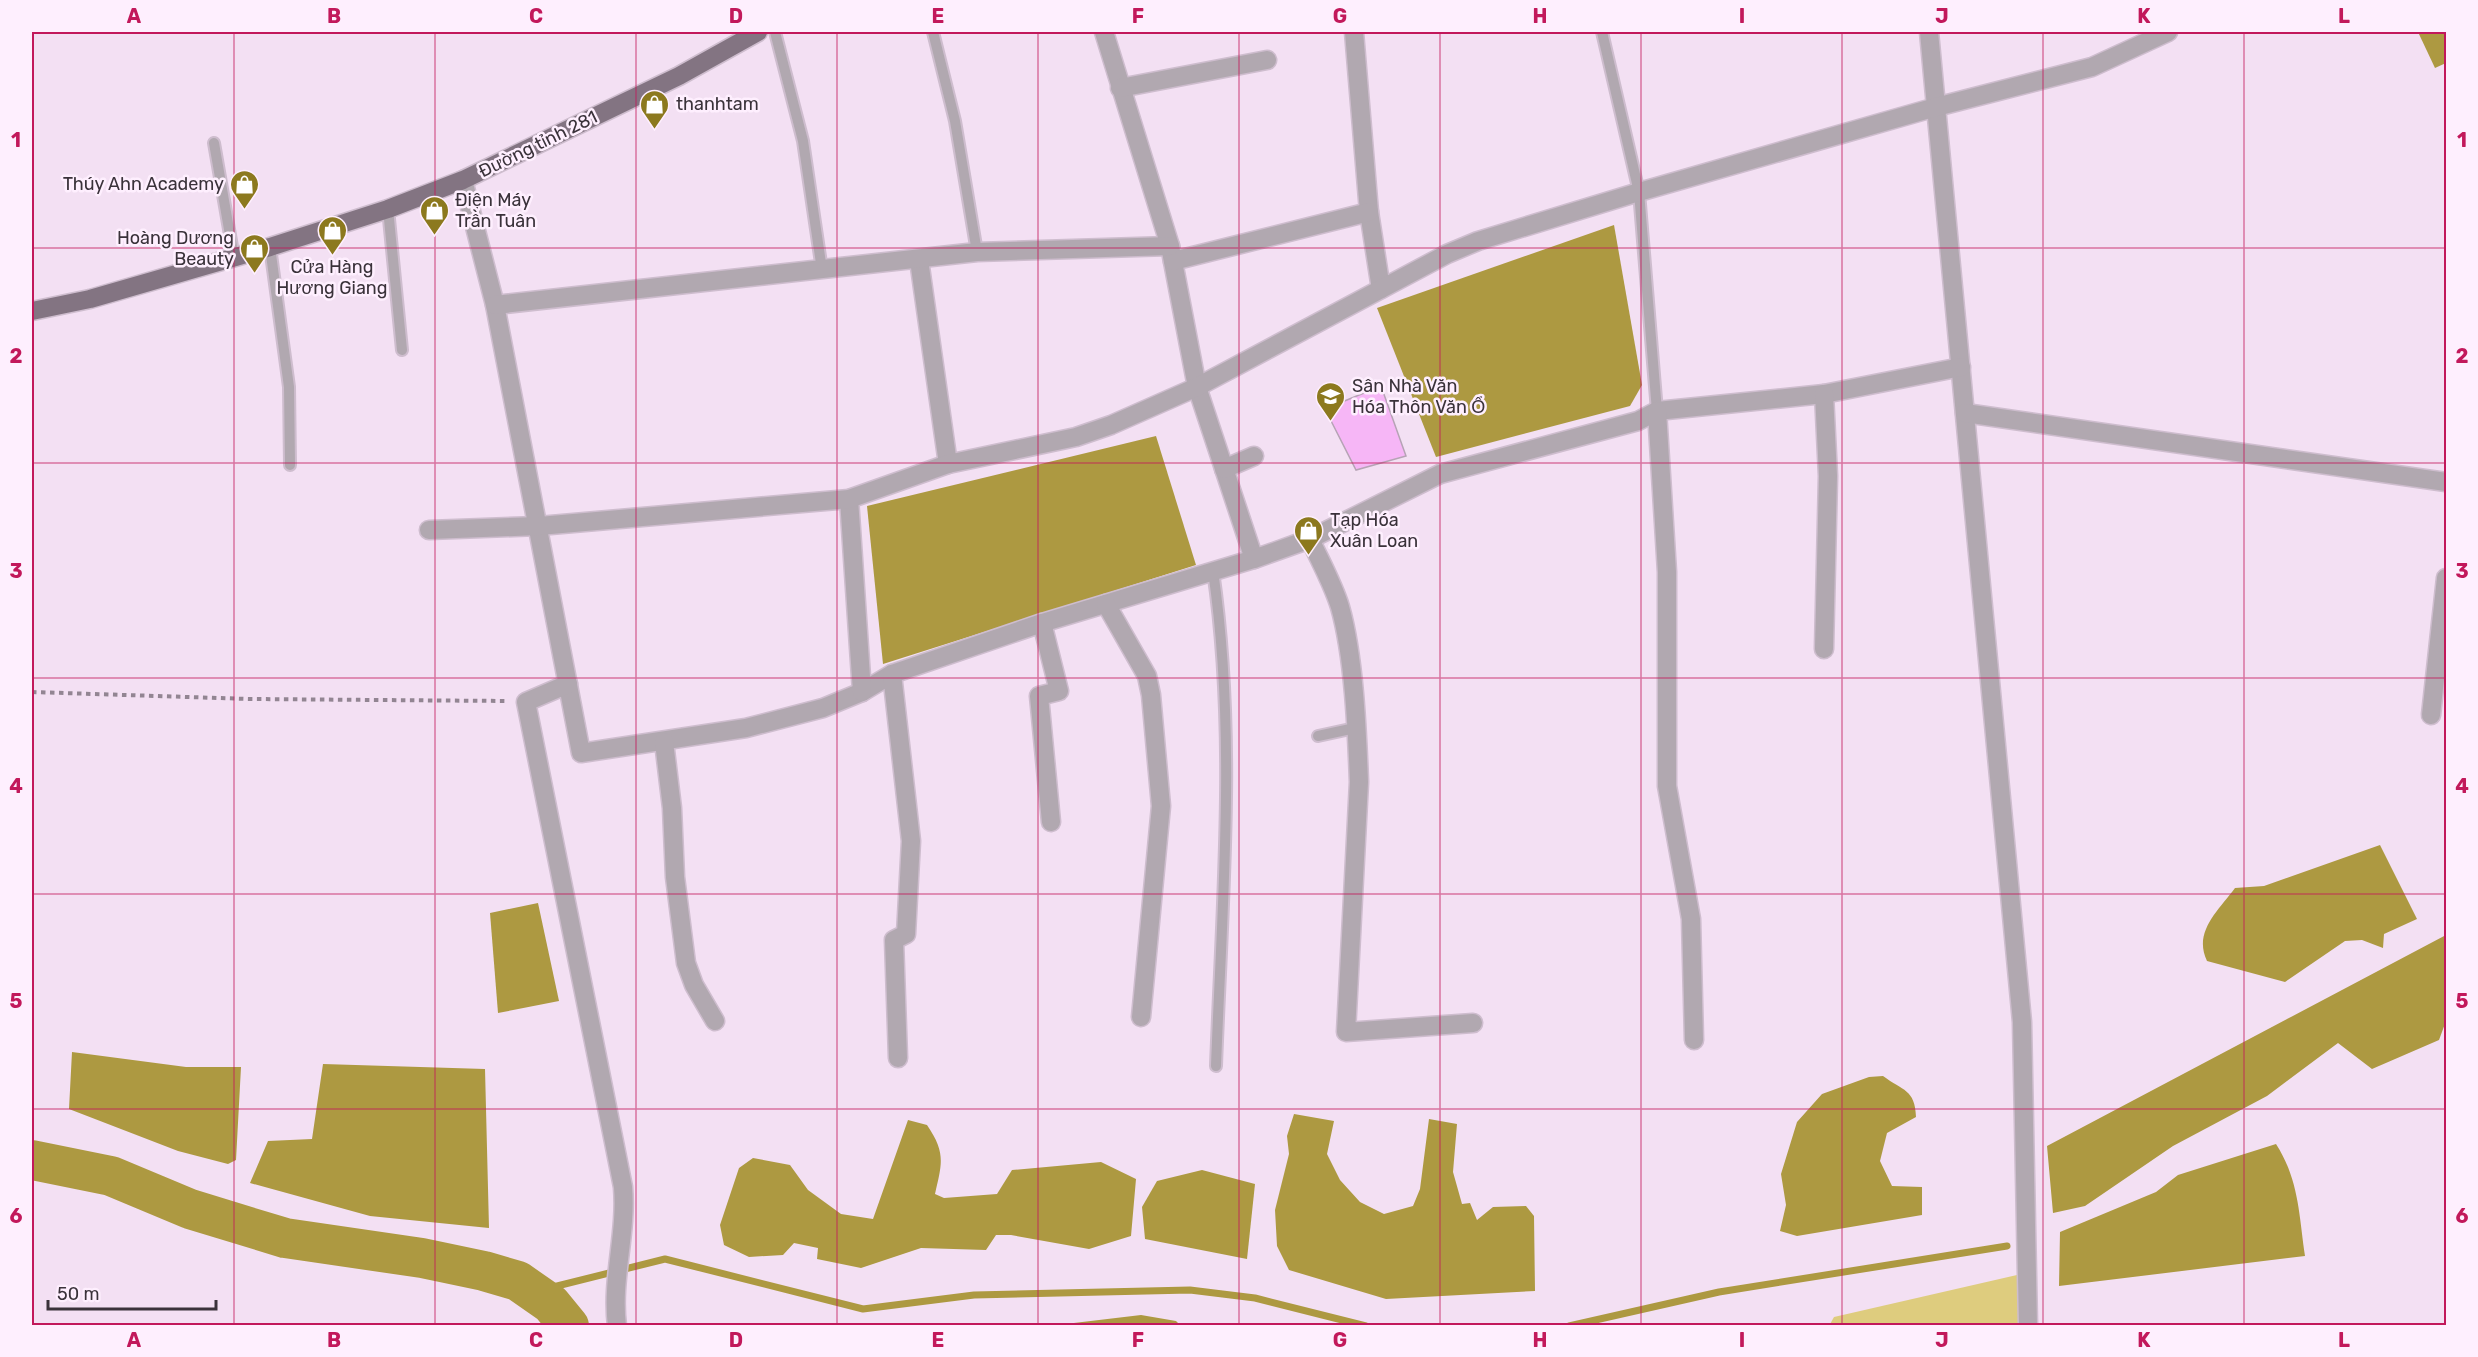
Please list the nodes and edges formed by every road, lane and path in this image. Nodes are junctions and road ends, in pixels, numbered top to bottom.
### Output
1 (758, 32) edge
2 (775, 32) edge
3 (933, 32) edge
4 (1104, 32) edge
5 (1354, 32) edge
6 (1602, 32) edge
7 (1929, 32) edge
8 (2168, 32) edge
9 (1267, 60) dead end
10 (1120, 88) junction
11 (1936, 107) junction
12 (214, 143) dead end
13 (463, 180) junction
14 (1639, 192) junction
15 (388, 209) junction
16 (1369, 212) junction
17 (270, 247) junction
18 (977, 252) junction
19 (1172, 254) junction
20 (234, 258) junction
21 (919, 260) junction
22 (822, 270) junction
23 (1381, 288) junction
24 (495, 305) junction
25 (32, 308) edge
26 (402, 350) dead end
27 (1961, 367) junction
28 (1197, 387) junction
29 (1824, 394) junction
30 (1657, 411) junction
31 (1965, 413) junction
32 (1254, 456) dead end
33 (948, 464) junction
34 (290, 465) dead end
35 (1224, 469) junction
36 (2446, 482) edge
37 (849, 499) junction
38 (539, 526) junction
39 (429, 530) dead end
40 (1310, 539) junction
41 (1254, 559) junction
42 (1213, 571) junction
43 (2446, 578) edge
44 (1106, 604) junction
45 (1042, 622) junction
46 (1824, 649) dead end
47 (892, 674) junction
48 (568, 684) junction
49 (32, 692) edge
50 (862, 692) junction
51 (526, 702) junction
52 (2431, 715) dead end
53 (1355, 728) junction
54 (1318, 736) dead end
55 (664, 742) junction
56 (1051, 822) dead end
57 (1141, 1017) dead end
58 (715, 1021) dead end
59 (1473, 1023) dead end
60 (1694, 1040) dead end
61 (898, 1058) dead end
62 (1216, 1066) dead end
63 (617, 1326) edge
64 (2028, 1326) edge

1 - 13 main road, Đường tỉnh 281
2 - 22 lane
3 - 18 lane
4 - 10 street
5 - 16 street
6 - 14 lane
7 - 11 street
8 - 11 street
9 - 10 street
10 - 19 street
11 - 14 street
11 - 27 street
12 - 20 lane
13 - 15 main road, Đường tỉnh 281
13 - 24 street
14 - 23 street
14 - 30 lane
15 - 17 main road, Đường tỉnh 281
15 - 26 lane
16 - 19 street
16 - 23 street
17 - 20 main road, Đường tỉnh 281
17 - 34 lane
18 - 19 street
18 - 21 street
19 - 28 street
20 - 25 main road, Đường tỉnh 281
21 - 22 street
21 - 33 street
22 - 24 street
23 - 28 street
24 - 38 street
27 - 29 street
27 - 31 street
28 - 33 street
28 - 35 street
29 - 30 street
29 - 46 street
30 - 40 street
30 - 60 street
31 - 36 street
31 - 64 street
32 - 35 street
33 - 37 street
35 - 41 street
37 - 38 street
37 - 50 street
38 - 39 street
38 - 48 street
40 - 41 street
40 - 53 street
41 - 42 street
42 - 44 street
42 - 62 lane
43 - 52 street
44 - 45 street
44 - 57 street
45 - 47 street
45 - 56 street
47 - 50 street
47 - 61 street
48 - 51 street
48 - 55 street
49 - 51 path
50 - 55 street
51 - 63 street
53 - 54 lane
53 - 59 street
55 - 58 street

